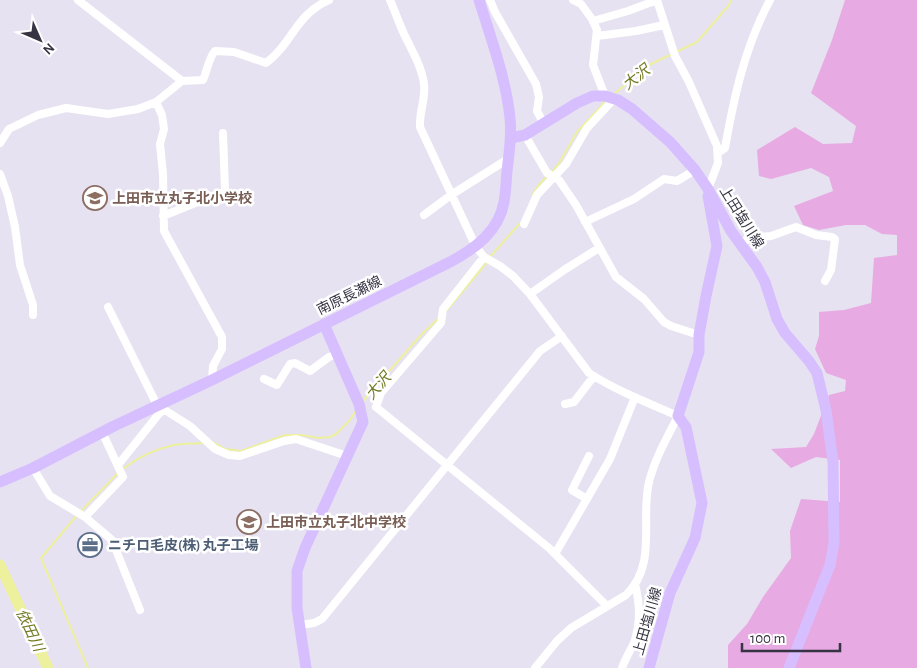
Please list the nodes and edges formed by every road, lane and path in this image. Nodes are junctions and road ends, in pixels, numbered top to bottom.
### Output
1 (78, 0) edge
2 (329, 0) edge
3 (390, 0) edge
4 (479, 0) edge
5 (490, 0) edge
6 (572, 0) edge
7 (657, 0) edge
8 (770, 0) edge
9 (314, 2) edge
10 (594, 21) junction
11 (664, 25) junction
12 (597, 36) junction
13 (182, 81) junction
14 (610, 97) junction
15 (156, 102) junction
16 (544, 124) junction
17 (223, 133) dead end
18 (525, 135) junction
19 (511, 138) junction
20 (0, 143) edge
21 (718, 153) junction
22 (508, 159) junction
23 (695, 170) junction
24 (0, 174) edge
25 (554, 177) junction
26 (708, 189) junction
27 (451, 195) junction
28 (424, 215) dead end
29 (163, 216) junction
30 (585, 222) junction
31 (524, 224) dead end
32 (739, 244) junction
33 (476, 247) junction
34 (599, 248) junction
35 (484, 257) junction
36 (825, 281) dead end
37 (530, 294) junction
38 (108, 307) dead end
39 (33, 315) dead end
40 (324, 324) junction
41 (700, 335) junction
42 (562, 336) junction
43 (337, 354) junction
44 (594, 376) junction
45 (264, 379) dead end
46 (212, 380) junction
47 (634, 398) junction
48 (565, 404) dead end
49 (376, 407) junction
50 (160, 408) junction
51 (361, 413) junction
52 (678, 416) junction
53 (102, 432) junction
54 (347, 456) junction
55 (589, 456) dead end
56 (118, 466) junction
57 (448, 466) junction
58 (33, 468) junction
59 (0, 482) edge
60 (587, 499) junction
61 (85, 517) junction
62 (555, 554) junction
63 (635, 584) junction
64 (607, 606) junction
65 (140, 610) dead end
66 (300, 626) junction
67 (306, 668) edge
68 (535, 668) edge
69 (622, 668) edge
70 (649, 668) edge
71 (789, 668) edge

1 - 13 street
2 - 9 street
3 - 27 street
4 - 19 main road, 南原長瀬線
5 - 16 street
6 - 10 street
7 - 10 street
7 - 11 street
8 - 21 street
9 - 13 street
10 - 12 street
11 - 12 street
11 - 21 street
12 - 14 street
13 - 15 street
14 - 16 main road
14 - 23 main road
14 - 25 street
15 - 20 street
15 - 29 street
16 - 18 main road
17 - 29 street
18 - 19 main road
18 - 25 street
19 - 22 main road, 南原長瀬線
21 - 26 street
22 - 27 street
22 - 33 main road, 南原長瀬線
23 - 26 main road
23 - 30 street
24 - 39 street
25 - 30 street
25 - 31 street
26 - 32 main road, 上田塩川線
26 - 41 main road, 上田塩川線
27 - 28 street
27 - 33 street
29 - 46 street
30 - 34 street
32 - 36 street
32 - 71 main road, 上田塩川線
33 - 35 street
33 - 40 main road, 南原長瀬線
34 - 37 street
34 - 41 street
35 - 37 street
35 - 49 street
37 - 42 street
38 - 50 street
40 - 43 main road
40 - 46 main road, 南原長瀬線
41 - 52 main road, 上田塩川線
42 - 44 street
42 - 57 street
43 - 45 street
43 - 51 main road
44 - 47 street
44 - 48 street
46 - 50 main road, 南原長瀬線
47 - 52 street
47 - 60 street
49 - 51 street
49 - 57 street
50 - 53 main road, 南原長瀬線
50 - 54 street
50 - 56 street
51 - 54 main road
52 - 63 street
52 - 70 main road, 上田塩川線
53 - 56 street
53 - 58 main road, 南原長瀬線
54 - 66 main road
55 - 60 street
56 - 61 street
57 - 62 street
57 - 66 street
58 - 59 main road, 南原長瀬線
58 - 61 street
60 - 62 street
61 - 65 street
62 - 64 street
63 - 64 street
63 - 69 street
64 - 68 street
66 - 67 main road

